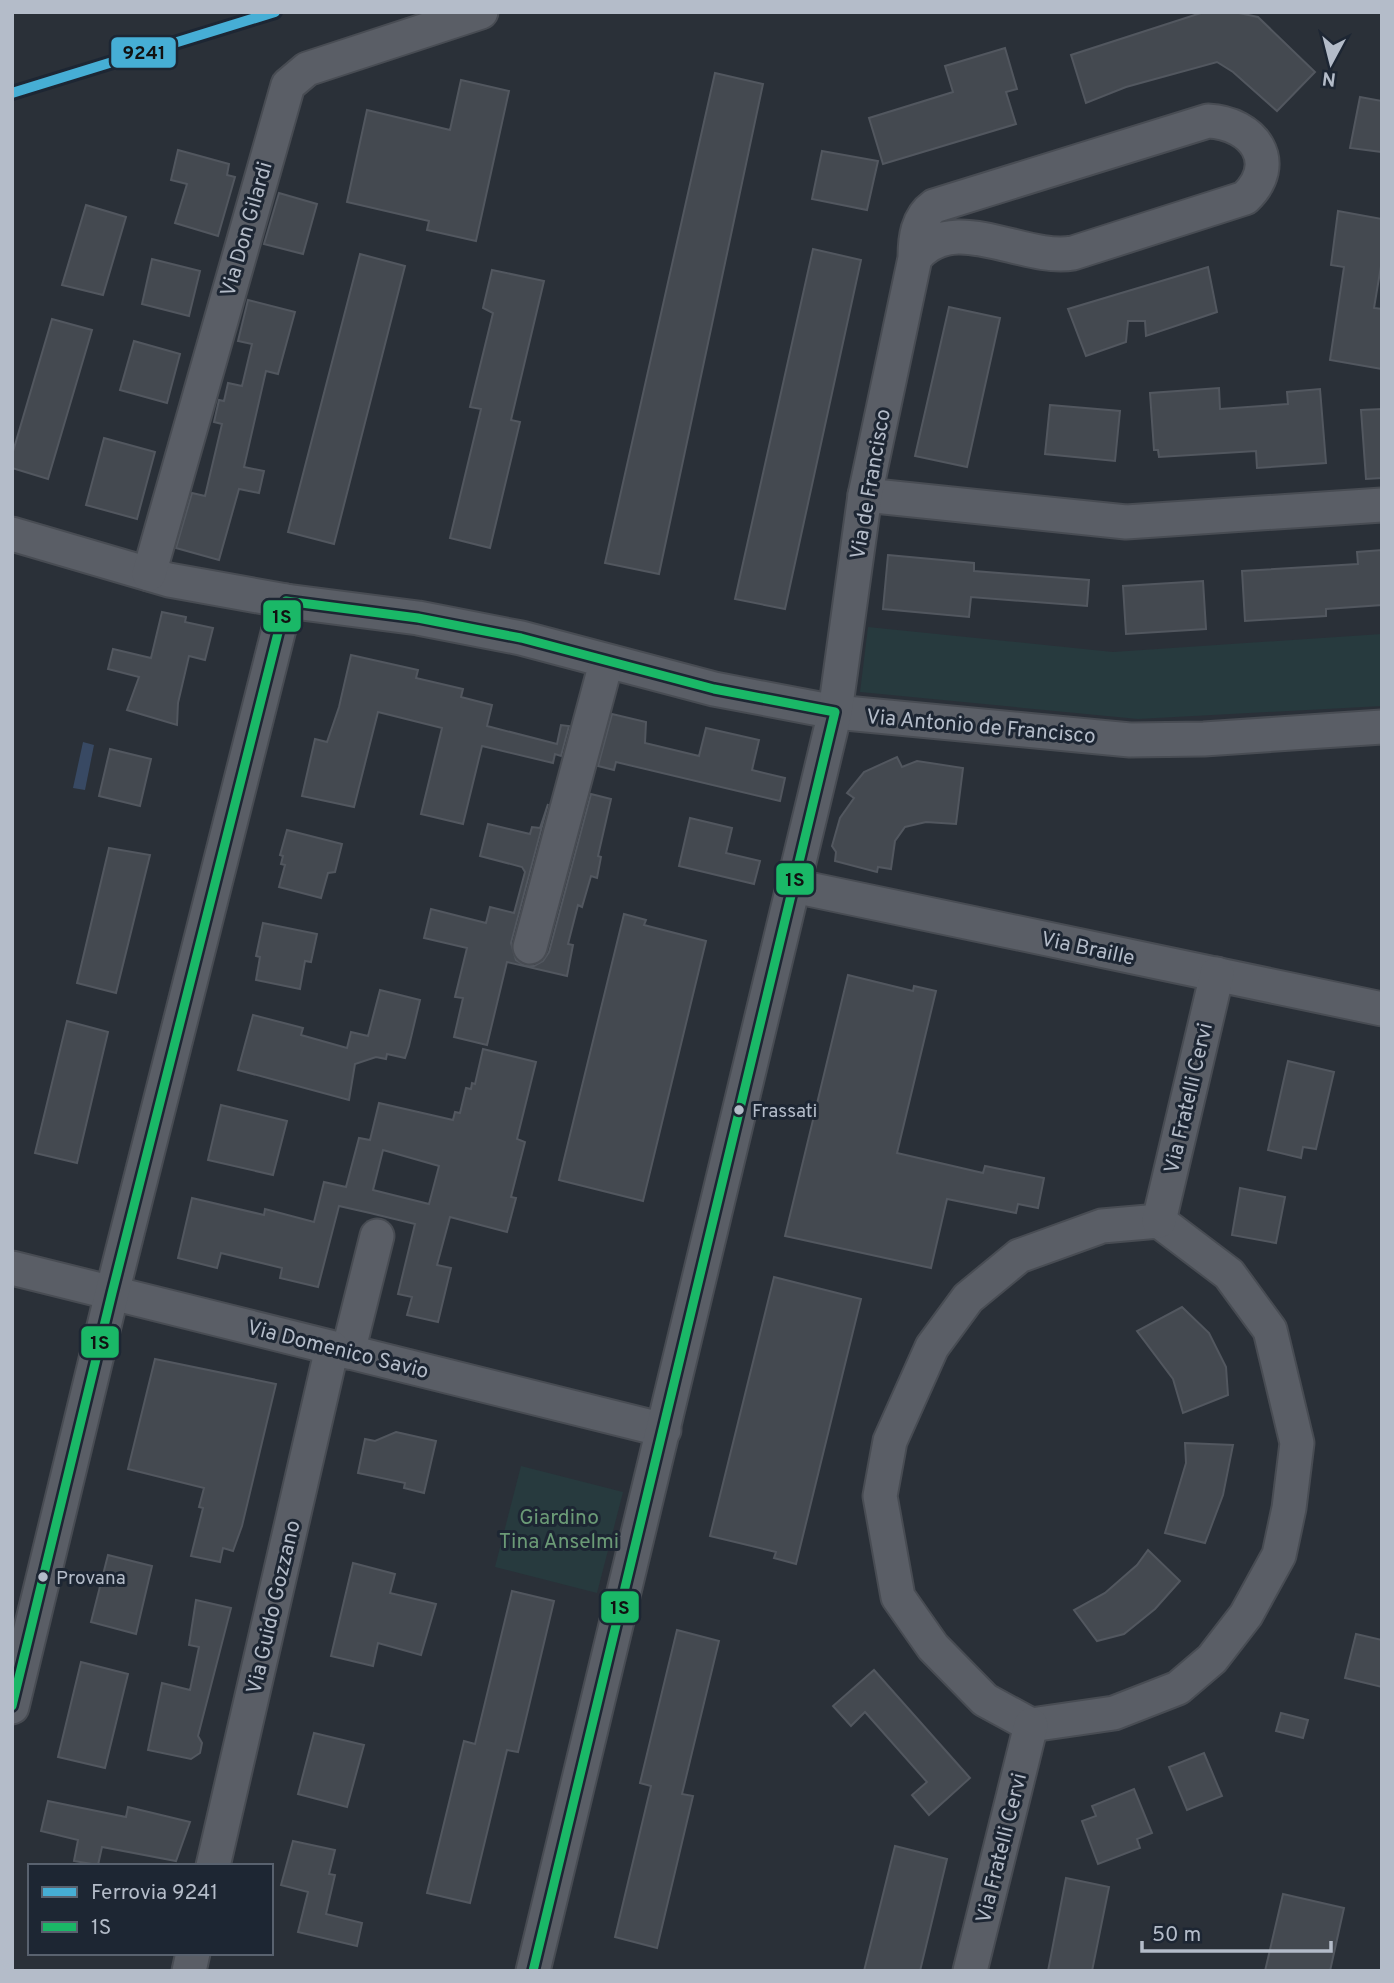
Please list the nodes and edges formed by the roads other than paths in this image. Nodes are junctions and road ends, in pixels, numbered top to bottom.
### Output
1 (481, 12) edge
2 (915, 258) junction
3 (865, 495) junction
4 (1382, 505) edge
5 (12, 534) edge
6 (149, 574) junction
7 (286, 601) junction
8 (606, 663) junction
9 (835, 712) junction
10 (1382, 727) edge
11 (794, 886) junction
12 (530, 947) dead end
13 (1217, 974) junction
14 (1382, 1009) edge
15 (1159, 1221) junction
16 (377, 1236) dead end
17 (12, 1268) edge
18 (112, 1293) junction
19 (340, 1350) junction
20 (664, 1430) junction
21 (12, 1707) edge
22 (1031, 1725) junction
23 (214, 1864) edge
24 (533, 1971) edge
25 (970, 1971) edge

1 - 6 street, Via Don Gilardi
2 - 2 street, Via de Francisco
2 - 3 street, Via de Francisco
3 - 4 street
3 - 9 street, Via de Francisco
5 - 6 street, Via Antonio de Francisco
6 - 7 street, Via Antonio de Francisco
7 - 8 street, Via Antonio de Francisco
7 - 18 street
8 - 9 street, Via Antonio de Francisco
8 - 12 street
9 - 10 street, Via Antonio de Francisco
9 - 11 street, Via de Francisco
11 - 13 street, Via Braille
11 - 20 street, Via de Francisco
13 - 14 street, Via Braille
13 - 15 street, Via Fratelli Cervi
15 - 22 street
15 - 22 street
16 - 19 street, Via Guido Gozzano
17 - 18 street, Via Domenico Savio
18 - 19 street, Via Domenico Savio
18 - 21 street
19 - 20 street, Via Domenico Savio
19 - 23 street, Via Guido Gozzano
20 - 24 street, Via de Francisco
22 - 25 street, Via Fratelli Cervi

